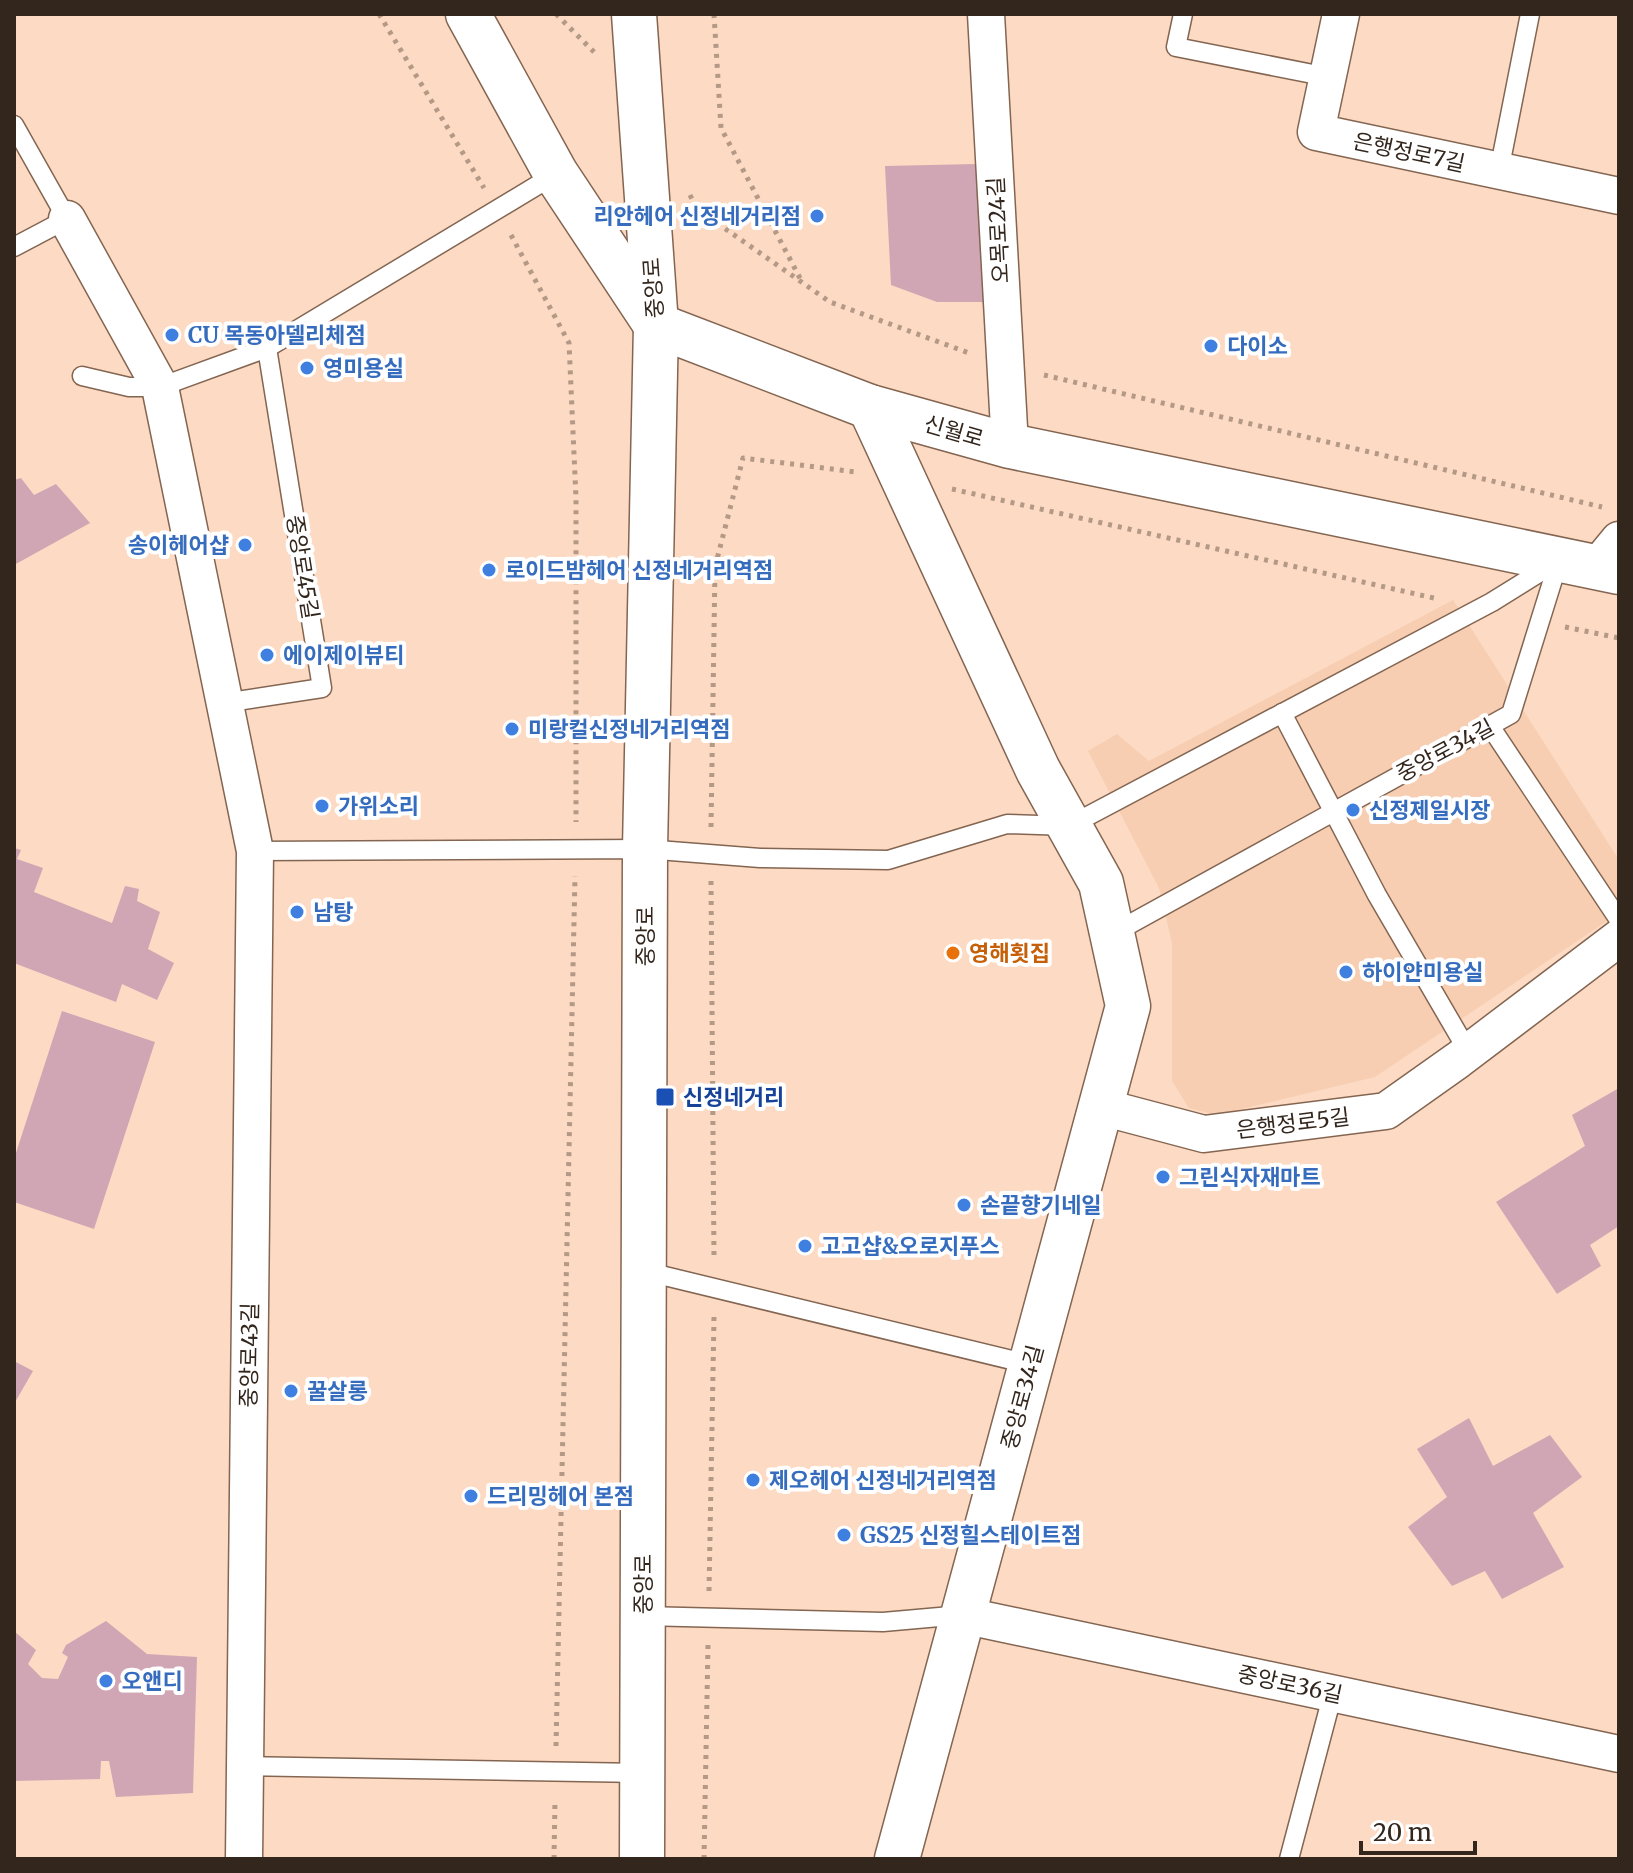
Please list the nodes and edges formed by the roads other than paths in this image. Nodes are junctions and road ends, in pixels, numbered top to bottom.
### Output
1 (468, 14) edge
2 (634, 14) edge
3 (986, 14) edge
4 (1183, 14) edge
5 (1341, 14) edge
6 (1530, 14) edge
7 (1328, 77) junction
8 (14, 125) edge
9 (1499, 171) junction
10 (556, 174) junction
11 (1619, 196) edge
12 (67, 219) junction
13 (14, 247) edge
14 (656, 325) junction
15 (267, 348) junction
16 (82, 376) dead end
17 (160, 387) junction
18 (870, 407) junction
19 (1010, 446) junction
20 (1598, 560) edge
21 (224, 703) junction
22 (1282, 713) junction
23 (1490, 726) junction
24 (1335, 810) junction
25 (1069, 826) junction
26 (645, 849) junction
27 (255, 851) junction
28 (1619, 920) edge
29 (1112, 934) junction
30 (1619, 938) edge
31 (1469, 1053) junction
32 (1102, 1107) junction
33 (644, 1271) junction
34 (1032, 1365) junction
35 (962, 1615) junction
36 (643, 1616) junction
37 (1333, 1693) junction
38 (1619, 1754) edge
39 (244, 1766) junction
40 (643, 1773) junction
41 (244, 1859) edge
42 (642, 1859) edge
43 (897, 1859) edge
44 (1289, 1859) edge

1 - 10 main road
2 - 14 main road, 중앙로
3 - 19 street, 오목로24길
4 - 7 lane
5 - 7 street, 은행정로7길
6 - 9 lane
7 - 9 street, 은행정로7길
8 - 12 lane
9 - 11 street, 은행정로7길
10 - 14 main road
10 - 15 lane
12 - 13 lane
12 - 17 street
14 - 18 main road, 신월로
14 - 26 main road, 중앙로
15 - 17 lane
15 - 21 lane, 중앙로45길
16 - 17 lane
17 - 21 street
18 - 19 main road, 신월로
18 - 25 main road, 중앙로34길
19 - 20 main road, 신월로
20 - 22 lane
20 - 23 lane, 중앙로34길
21 - 27 street
22 - 24 lane
22 - 25 lane
23 - 24 lane, 중앙로34길
23 - 28 lane
24 - 29 lane, 중앙로34길
24 - 31 lane
25 - 26 lane
25 - 29 main road, 중앙로34길
26 - 27 lane
26 - 33 main road, 중앙로
27 - 39 street, 중앙로43길
29 - 32 main road, 중앙로34길
30 - 31 street, 은행정로5길
31 - 32 street, 은행정로5길
32 - 34 main road, 중앙로34길
33 - 34 lane
33 - 36 main road, 중앙로
34 - 35 main road, 중앙로34길
35 - 36 lane
35 - 37 street, 중앙로36길
35 - 43 main road, 중앙로34길
36 - 40 main road, 중앙로
37 - 38 street, 중앙로36길
37 - 44 lane
39 - 40 lane
39 - 41 street, 중앙로43길
40 - 42 main road, 중앙로

